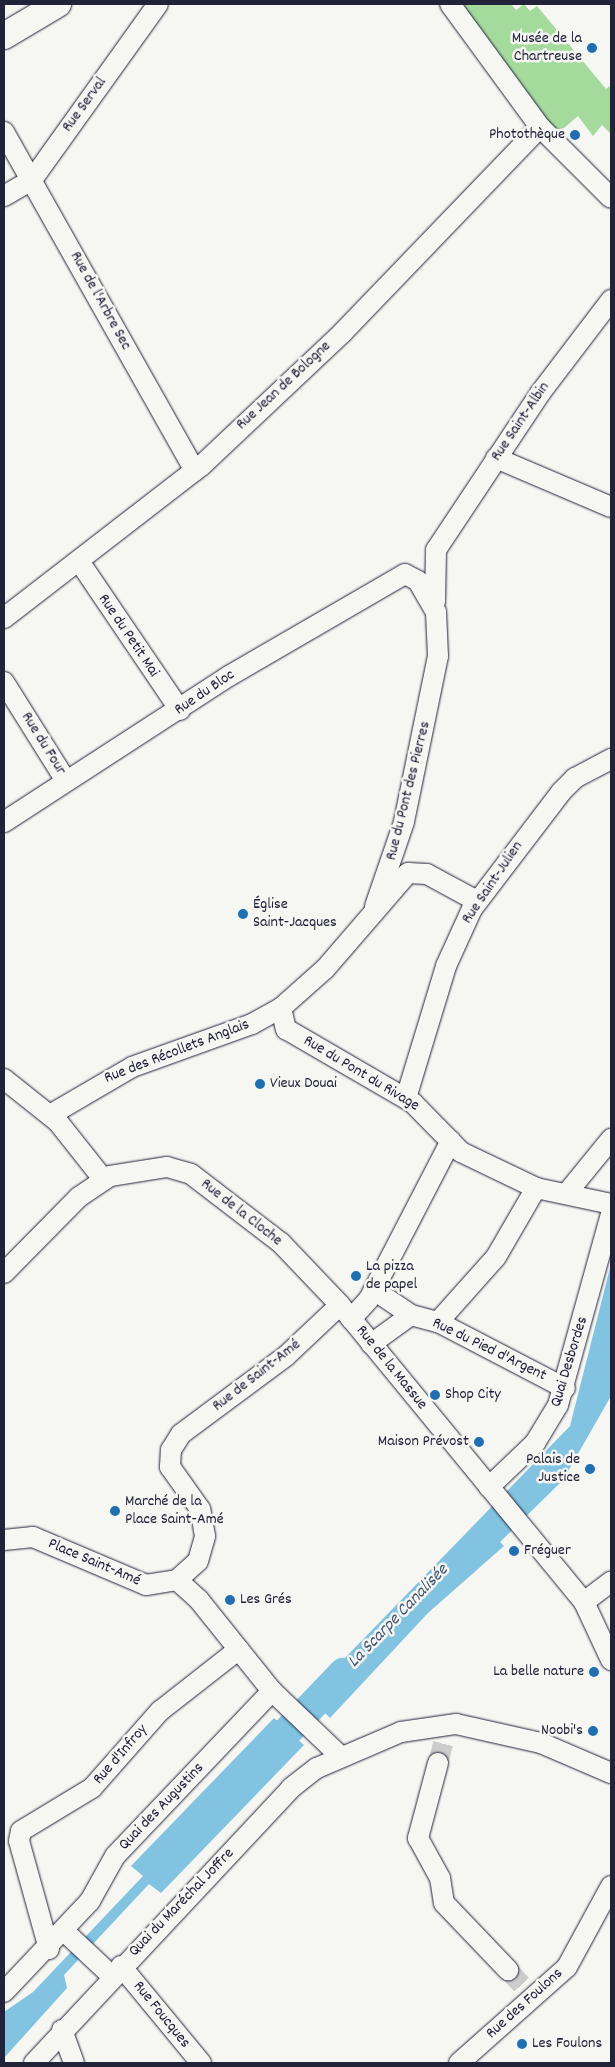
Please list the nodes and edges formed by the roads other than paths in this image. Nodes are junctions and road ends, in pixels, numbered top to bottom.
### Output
1 (58, 4) edge
2 (158, 4) edge
3 (450, 4) edge
4 (4, 36) edge
5 (540, 128) junction
6 (4, 132) edge
7 (32, 180) junction
8 (4, 196) edge
9 (611, 198) edge
10 (611, 300) edge
11 (496, 458) junction
12 (195, 471) junction
13 (611, 507) edge
14 (436, 550) joint
15 (79, 561) junction
16 (436, 612) junction
17 (4, 618) edge
18 (4, 682) edge
19 (180, 710) junction
20 (611, 759) edge
21 (66, 781) junction
22 (4, 822) edge
23 (477, 901) junction
24 (375, 906) junction
25 (281, 1008) junction
26 (4, 1079) edge
27 (406, 1098) junction
28 (50, 1115) junction
29 (611, 1139) edge
30 (450, 1141) junction
31 (104, 1180) junction
32 (536, 1188) junction
33 (567, 1193) junction
34 (611, 1204) edge
35 (611, 1214) edge
36 (4, 1273) edge
37 (374, 1290) junction
38 (345, 1312) junction
39 (411, 1316) junction
40 (438, 1322) junction
41 (372, 1344) junction
42 (565, 1388) junction
43 (493, 1493) junction
44 (4, 1540) edge
45 (177, 1580) junction
46 (611, 1582) edge
47 (584, 1602) junction
48 (239, 1649) junction
49 (611, 1660) edge
50 (281, 1700) junction
51 (341, 1757) junction
52 (438, 1763) tunnel mouth
53 (611, 1773) edge
54 (611, 1886) edge
55 (69, 1936) junction
56 (49, 1949) junction
57 (508, 1970) tunnel mouth
58 (117, 1971) junction
59 (4, 1992) edge
60 (62, 2030) junction
61 (34, 2063) edge
62 (74, 2063) edge
63 (201, 2063) edge
64 (459, 2063) edge

1 - 4 main road
2 - 7 street, Rue Serval
3 - 5 street
5 - 9 street
5 - 12 street, Rue Jean de Bologne
6 - 7 street, Rue de l'Arbre Sec
7 - 8 street, Rue Serval
7 - 12 street, Rue de l'Arbre Sec
10 - 11 street, Rue Saint-Albin
11 - 13 street
11 - 14 street, Rue Saint-Albin
12 - 15 street, Rue Jean de Bologne
14 - 16 street, Rue du Pont des Pierres
15 - 17 street, Rue Jean de Bologne
15 - 19 street, Rue du Petit Mai
16 - 19 street, Rue du Bloc
16 - 24 street, Rue du Pont des Pierres
18 - 21 street, Rue du Four
19 - 21 street, Rue du Bloc
20 - 23 street, Rue Saint-Julien
21 - 22 street, Rue du Bloc
23 - 24 street, Rue du Pont des Pierres
23 - 27 street, Rue Saint-Julien
24 - 25 street, Rue des Récollets Anglais
25 - 27 street, Rue du Pont du Rivage
25 - 28 street, Rue des Récollets Anglais
26 - 28 street
27 - 30 street, Rue du Pont du Rivage
28 - 31 street
29 - 33 street
30 - 32 street, Rue du Pont du Rivage
30 - 37 street, Rue de Saint-Amé
31 - 36 street, Rue de la Cloche
31 - 38 street, Rue de la Cloche
32 - 33 street, Rue du Pont du Rivage
32 - 40 street
33 - 34 street, Rue du Pont du Rivage
35 - 42 street, Quai Desbordes
37 - 38 street, Rue de Saint-Amé
37 - 39 street
38 - 41 street, Rue de la Massue
38 - 45 street, Rue de Saint-Amé
39 - 40 street, Rue du Pied d'Argent
39 - 41 street
40 - 42 street, Rue du Pied d'Argent
41 - 43 street, Rue de la Massue
42 - 43 street, Quai Desbordes
43 - 47 street, Rue de la Massue
44 - 45 street, Place Saint-Amé
45 - 48 street
46 - 47 street
47 - 49 street, Rue de la Massue
48 - 50 street
48 - 56 street, Rue d'Infroy
50 - 51 street
50 - 55 street, Quai des Augustins
51 - 53 street, Quai du Maréchal Joffre
51 - 58 street, Quai du Maréchal Joffre
52 - 57 street
54 - 64 street, Rue des Foulons
55 - 56 street, Quai des Augustins
55 - 58 street, Rue Foucques
56 - 59 street, Quai des Augustins
58 - 60 street, Quai du Maréchal Joffre
58 - 63 street, Rue Foucques
60 - 61 street, Quai du Maréchal Joffre
60 - 62 street

